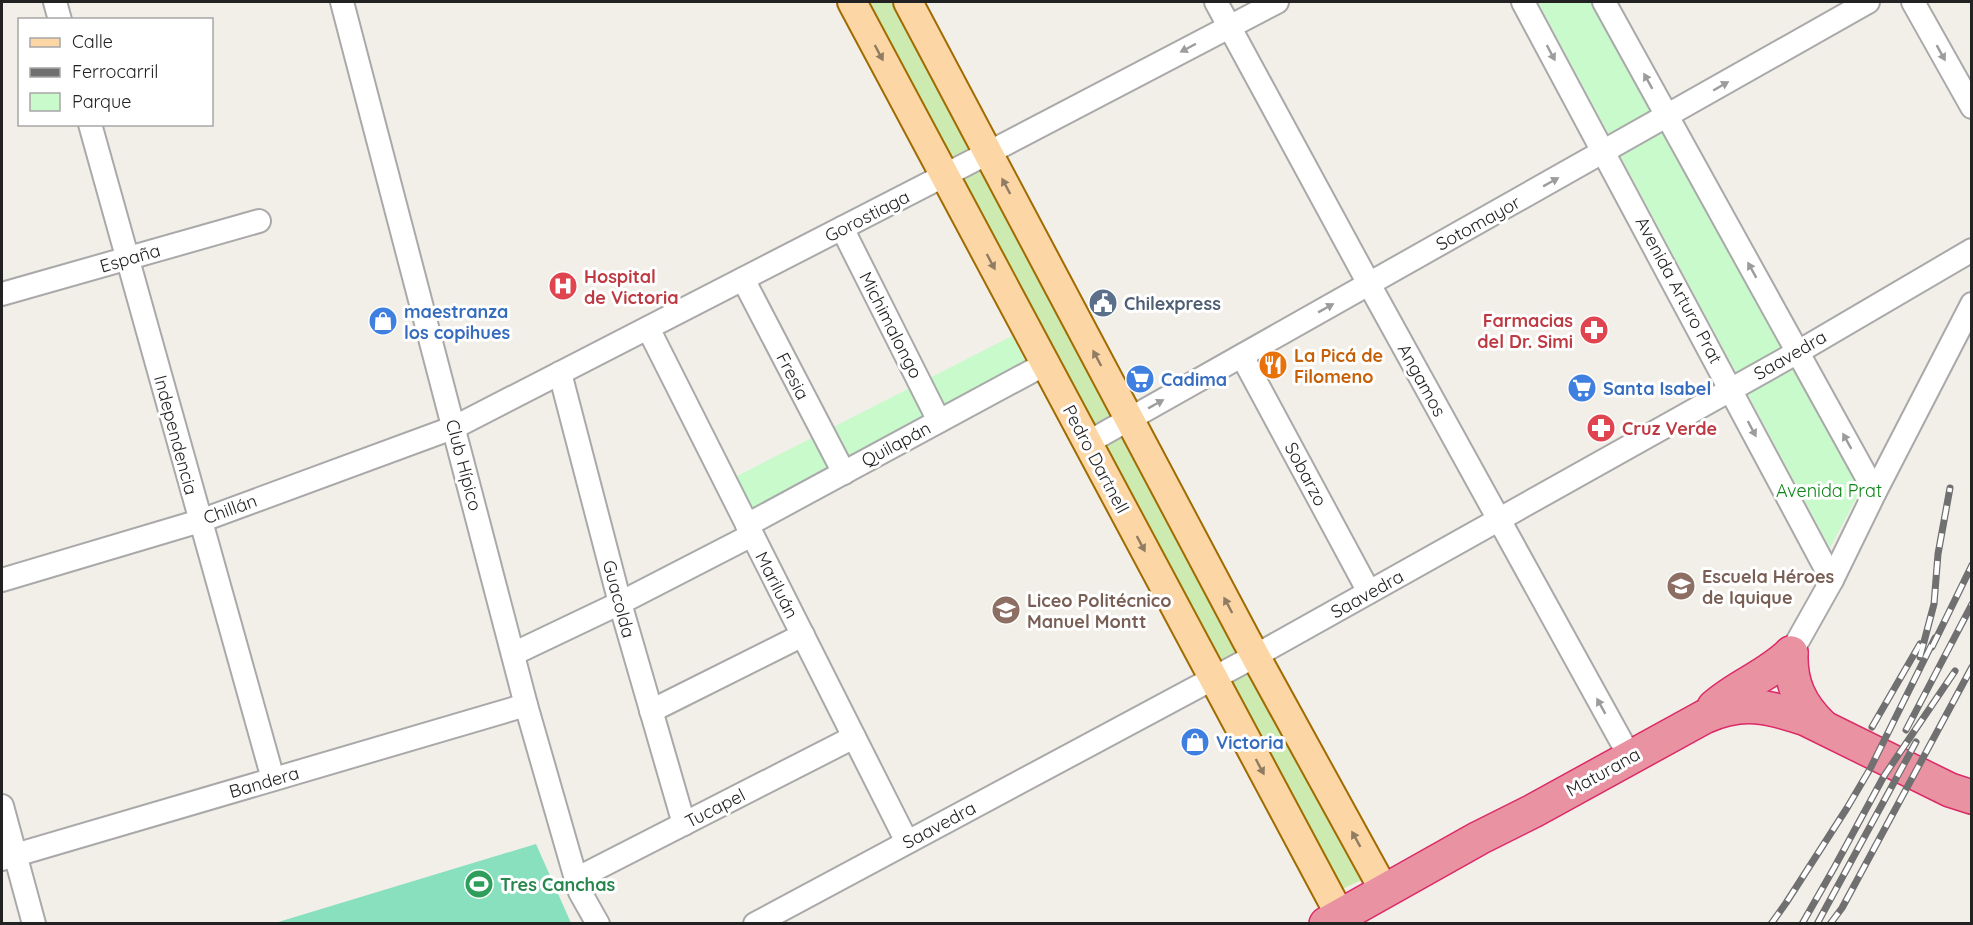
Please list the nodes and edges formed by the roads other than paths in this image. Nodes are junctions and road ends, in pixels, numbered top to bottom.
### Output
1 (55, 2) edge
2 (342, 2) edge
3 (852, 2) edge
4 (908, 2) edge
5 (1216, 2) edge
6 (1277, 2) edge
7 (1524, 2) edge
8 (1604, 2) edge
9 (1868, 2) edge
10 (1913, 2) edge
11 (59, 18) edge
12 (1229, 26) junction
13 (1971, 107) edge
14 (1667, 116) junction
15 (91, 126) edge
16 (1604, 152) junction
17 (988, 153) junction
18 (945, 176) junction
19 (259, 220) dead end
20 (843, 228) junction
21 (1971, 250) edge
22 (128, 259) junction
23 (743, 279) junction
24 (1369, 284) junction
25 (2, 294) edge
26 (1971, 304) edge
27 (648, 328) junction
28 (1798, 352) junction
29 (1242, 356) junction
30 (1046, 364) junction
31 (560, 374) junction
32 (1731, 389) junction
33 (1130, 419) junction
34 (939, 421) junction
35 (455, 428) junction
36 (1087, 443) junction
37 (844, 472) junction
38 (1875, 492) junction
39 (1499, 520) junction
40 (200, 521) junction
41 (750, 530) junction
42 (2, 580) edge
43 (1832, 580) junction
44 (1369, 592) junction
45 (620, 603) junction
46 (802, 635) junction
47 (1791, 653) junction
48 (513, 654) junction
49 (1255, 656) junction
50 (1213, 678) junction
51 (526, 705) junction
52 (651, 711) junction
53 (1783, 711) junction
54 (1704, 717) junction
55 (1822, 726) junction
56 (854, 736) junction
57 (1630, 758) junction
58 (273, 779) junction
59 (1967, 799) edge
60 (2, 806) edge
61 (684, 824) junction
62 (907, 842) junction
63 (8, 857) edge
64 (576, 879) junction
65 (1384, 890) junction
66 (1333, 919) edge
67 (34, 924) edge
68 (598, 924) edge
69 (754, 924) edge

1 - 11 street
2 - 35 street, Club Hípico
3 -> 18 main road, Pedro Dartnell
4 - 17 main road
5 - 12 street, Angamos
6 - 12 street, Gorostiaga
7 -> 16 street, Avenida Arturo Prat
14 -> 8 street
14 -> 9 street, Sotomayor
10 -> 13 street
12 -> 17 street, Gorostiaga
12 - 24 street, Angamos
14 - 16 street, Sotomayor
28 -> 14 street
15 - 22 street, Independencia
24 -> 16 street, Sotomayor
16 - 32 street, Avenida Arturo Prat
17 - 18 street, Gorostiaga
33 -> 17 main road
18 - 20 street, Gorostiaga
18 -> 30 main road, Pedro Dartnell
19 - 22 street, España
20 - 23 street, Gorostiaga
20 - 34 street, Michimalongo
21 - 28 street, Saavedra
22 - 25 street, España
22 - 40 street, Independencia
23 - 27 street, Gorostiaga
23 - 37 street, Fresia
29 -> 24 street, Sotomayor
24 - 39 street, Angamos
26 - 38 street
27 - 31 street, Gorostiaga
27 - 41 street, Mariluán
28 - 32 street, Saavedra
38 -> 28 street
33 -> 29 street, Sotomayor
29 - 44 street, Sobarzo
30 - 34 street, Quilapán
30 - 36 main road, Pedro Dartnell
31 - 35 street, Gorostiaga
31 - 45 street, Guacolda
32 - 39 street, Saavedra
32 -> 43 street, Avenida Arturo Prat
33 - 36 street, Sotomayor
49 -> 33 main road
34 - 37 street, Quilapán
35 - 40 street, Chillán
35 - 48 street, Club Hípico
36 -> 50 main road, Pedro Dartnell
37 - 41 street, Quilapán
38 - 43 street
39 - 44 street, Saavedra
57 -> 39 street, Angamos
40 - 42 street, Chillán
40 - 58 street, Independencia
41 - 45 street, Quilapán
41 - 46 street, Mariluán
43 - 47 street
44 - 49 street, Saavedra
45 - 48 street, Quilapán
45 - 52 street, Guacolda
46 - 52 street
46 - 56 street, Mariluán
47 - 53 highway
47 - 54 highway
47 - 55 highway
48 - 51 street, Club Hípico
49 - 50 street, Saavedra
65 -> 49 main road
50 - 62 street, Saavedra
50 -> 66 main road, Pedro Dartnell
51 - 58 street, Bandera
51 - 64 street, Club Hípico
52 - 61 street, Guacolda
53 - 54 highway, Maturana
53 - 55 highway, Maturana
54 - 57 highway, Maturana
55 - 59 highway, Maturana
56 - 61 street, Tucapel
56 - 62 street, Mariluán
57 - 65 highway, Maturana
58 - 63 street, Bandera
60 - 63 street
61 - 64 street, Tucapel
62 - 69 street, Saavedra
63 - 67 street
64 - 68 street, Club Hípico
65 - 66 highway, Maturana

